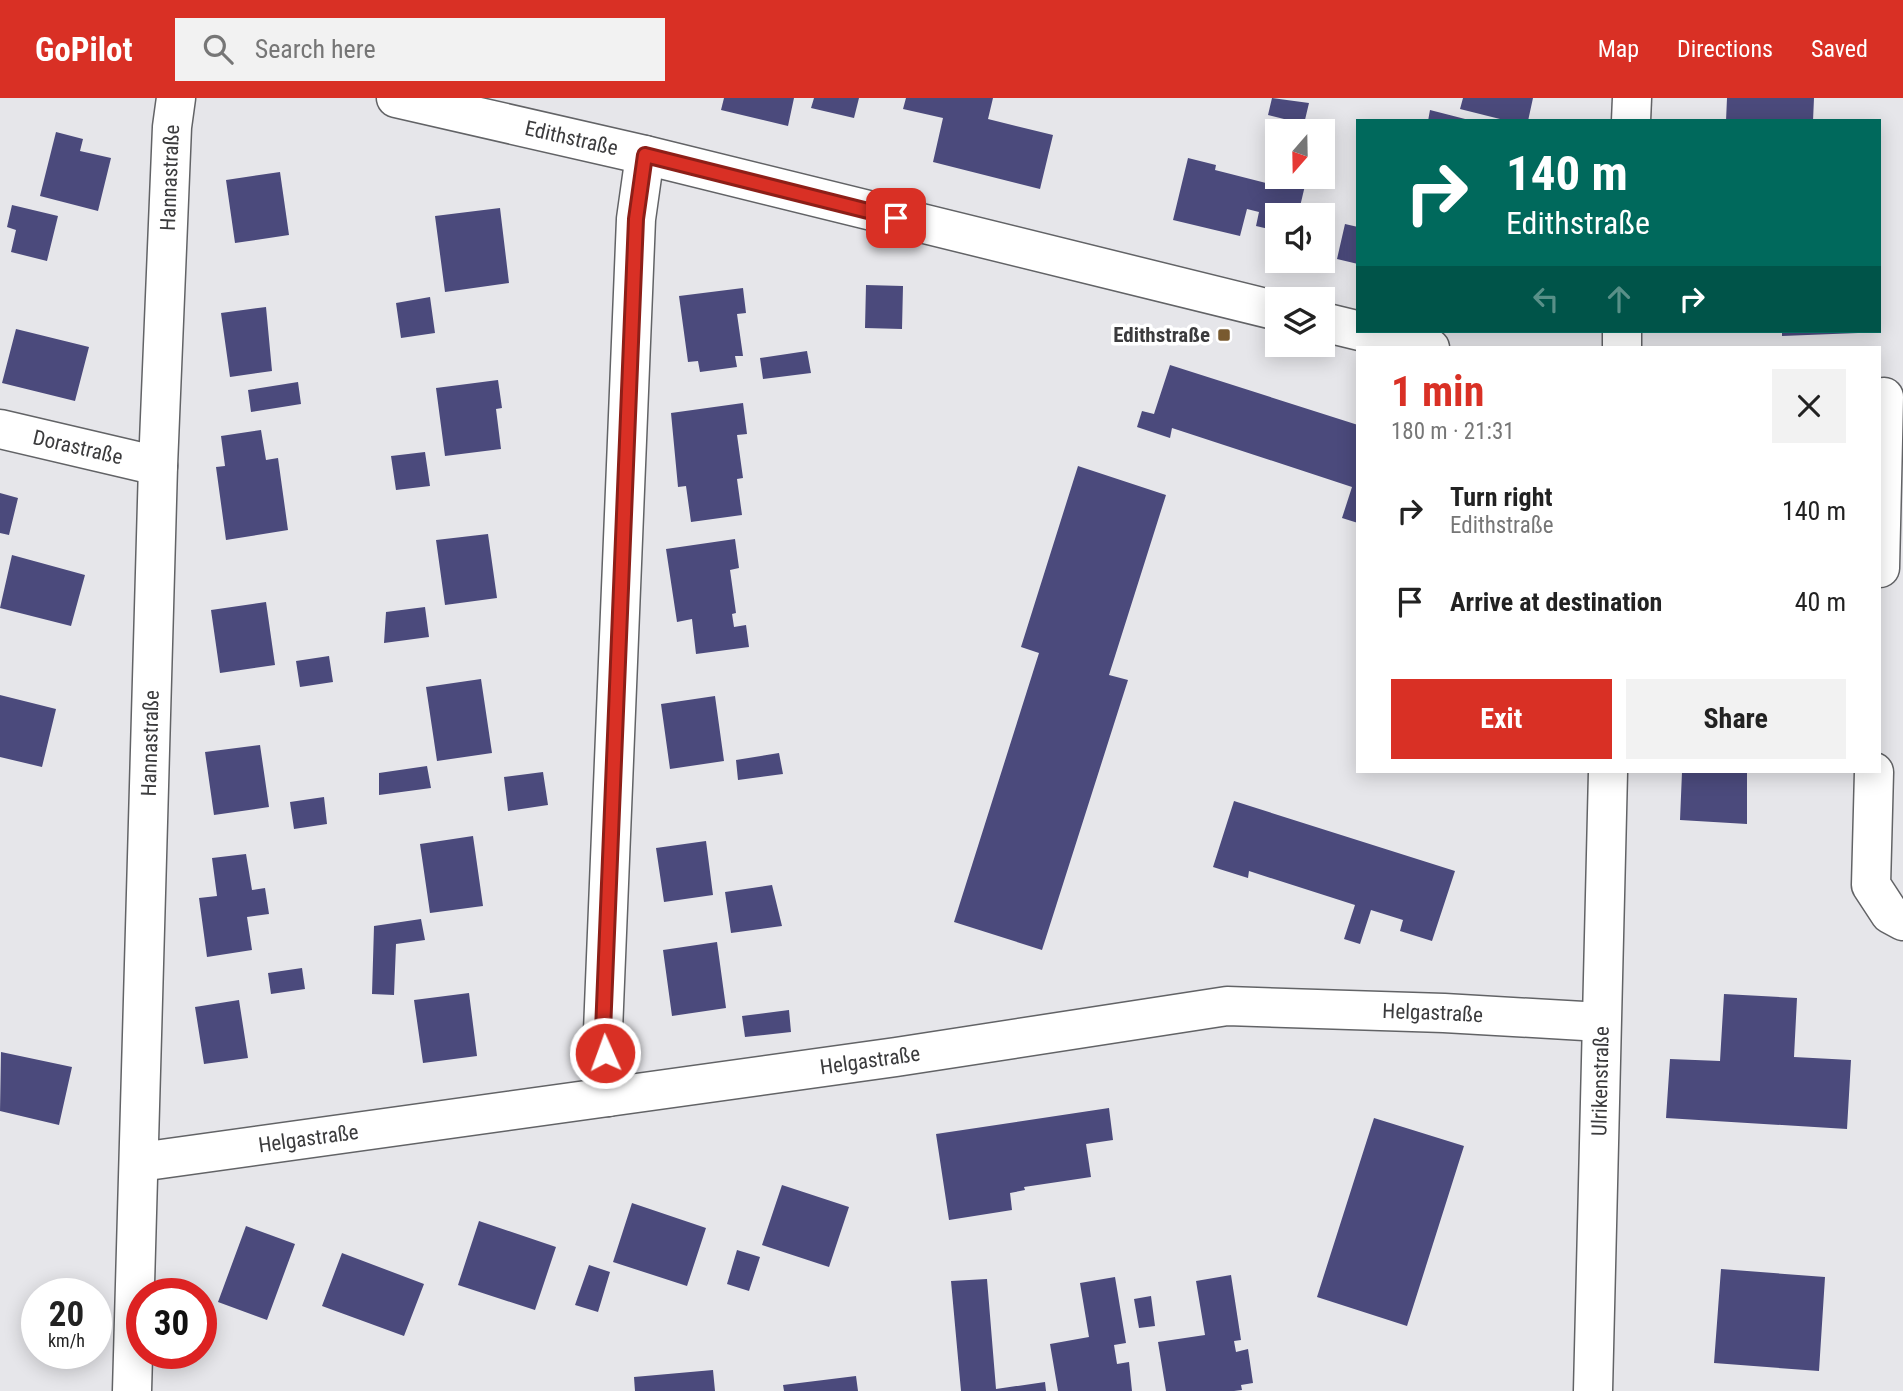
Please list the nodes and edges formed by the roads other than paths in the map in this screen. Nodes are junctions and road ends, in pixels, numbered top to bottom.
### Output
1 (176, 98) edge
2 (396, 98) edge
3 (1632, 98) edge
4 (1632, 119) edge
5 (645, 155) junction
6 (1265, 308) edge
7 (1335, 325) edge
8 (1356, 330) edge
9 (1368, 333) edge
10 (1422, 346) edge
11 (1889, 396) edge
12 (0, 429) edge
13 (158, 466) junction
14 (1881, 549) edge
15 (1608, 773) edge
16 (1874, 773) edge
17 (1903, 921) edge
18 (1601, 1022) junction
19 (608, 1097) junction
20 (140, 1162) junction
21 (132, 1391) edge
22 (1593, 1391) edge

1 - 13 street, Hannastraße
2 - 5 street, Edithstraße
3 - 4 street
5 - 6 street, Edithstraße
5 - 19 street
7 - 8 street
9 - 10 street
11 - 14 street
12 - 13 street, Dorastraße
13 - 20 street, Hannastraße
15 - 18 street, Ulrikenstraße
16 - 17 street
18 - 19 street, Helgastraße
18 - 22 street, Ulrikenstraße
19 - 20 street, Helgastraße
20 - 21 street, Hannastraße

